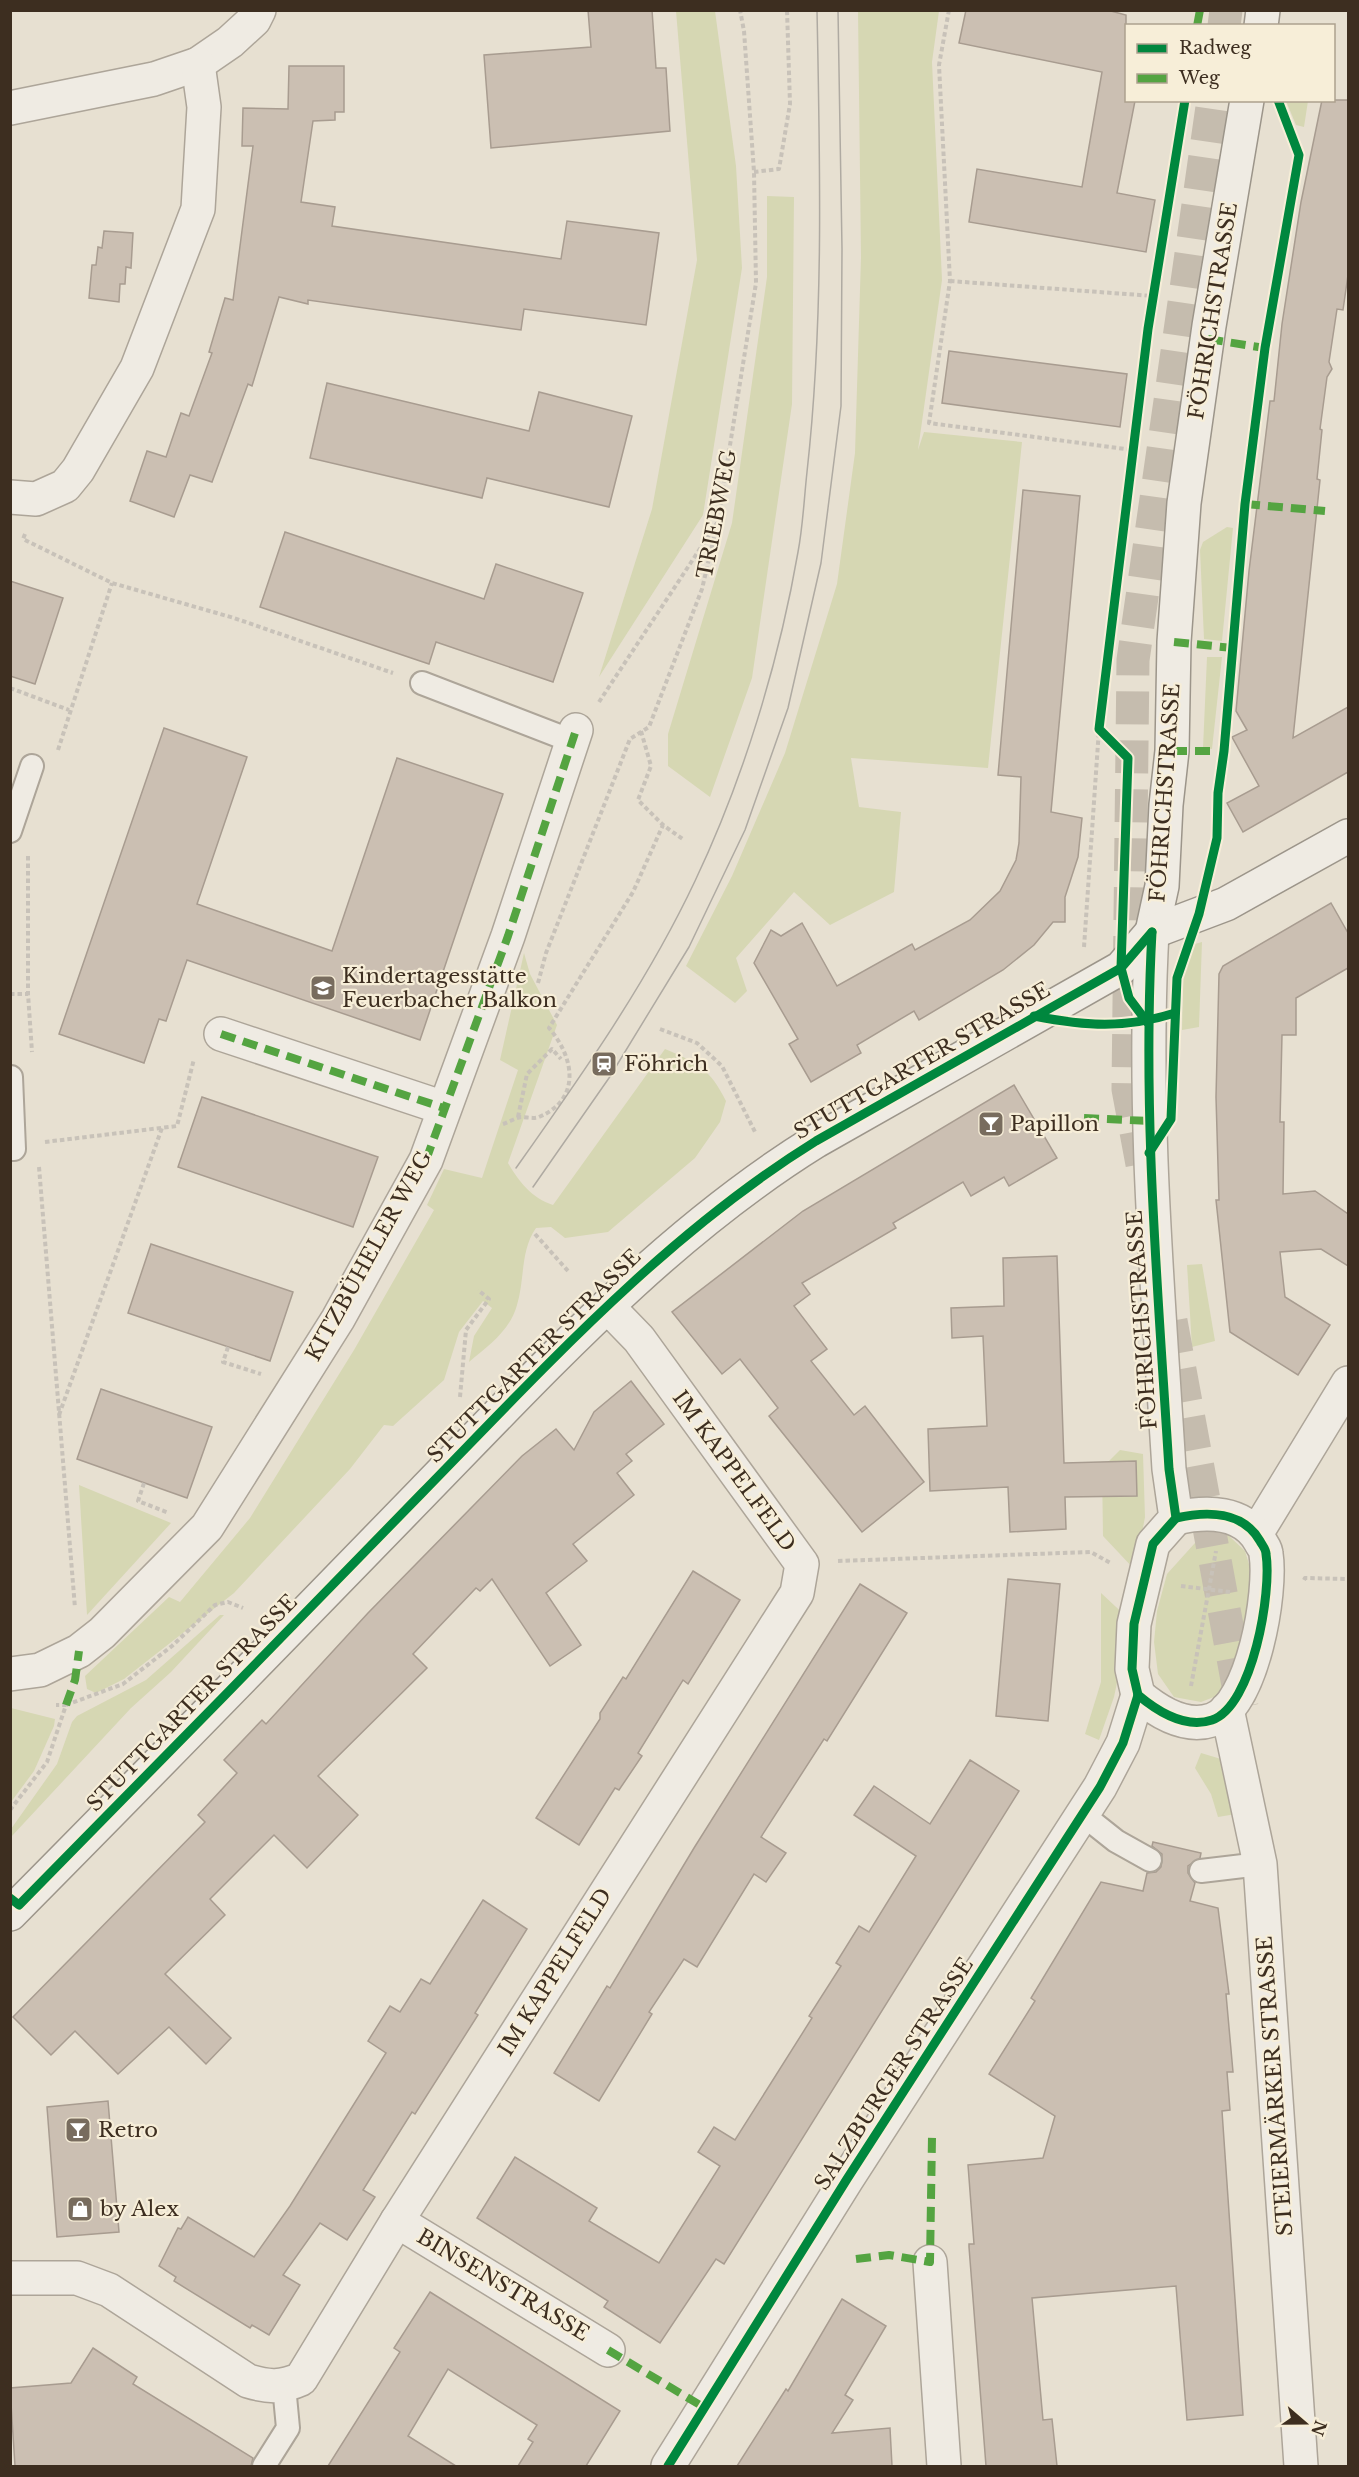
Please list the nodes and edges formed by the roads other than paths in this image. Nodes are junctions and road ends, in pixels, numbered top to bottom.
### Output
1 (258, 10) edge
2 (198, 64) junction
3 (1247, 102) edge
4 (10, 108) edge
5 (23, 498) edge
6 (422, 683) road end
7 (574, 736) joint
8 (32, 766) dead end
9 (10, 831) edge
10 (1348, 836) edge
11 (1152, 932) junction
12 (221, 1034) road end
13 (11, 1077) edge
14 (444, 1108) junction
15 (12, 1149) edge
16 (607, 1306) junction
17 (1348, 1383) edge
18 (1176, 1518) junction
19 (1256, 1534) junction
20 (10, 1674) edge
21 (1138, 1695) junction
22 (1227, 1709) junction
23 (1082, 1814) junction
24 (1150, 1860) dead end
25 (1260, 1864) junction
26 (1201, 1871) dead end
27 (10, 1914) edge
28 (397, 2221) junction
29 (930, 2262) dead end
30 (10, 2277) edge
31 (608, 2350) dead end
32 (284, 2386) junction
33 (264, 2466) edge
34 (668, 2466) edge
35 (944, 2466) edge
36 (1301, 2466) edge

1 - 2 street
2 - 4 street
2 - 5 street
3 - 11 street, FÖHRICHSTRASSE
6 - 7 lane
7 - 14 street, KITZBÜHELER WEG
8 - 9 lane
10 - 11 street, STUTTGARTER STRASSE
11 - 16 street, STUTTGARTER STRASSE
11 - 18 street, FÖHRICHSTRASSE
12 - 14 street
13 - 15 lane
14 - 20 street, KITZBÜHELER WEG
16 - 27 street, STUTTGARTER STRASSE
16 - 28 street, IM KAPPELFELD
17 - 19 street
18 - 19 street
18 - 21 street
19 - 22 street
21 - 22 street
21 - 23 street, SALZBURGER STRASSE
22 - 25 street, STEIERMÄRKER STRASSE
23 - 24 lane
23 - 34 street, SALZBURGER STRASSE
25 - 26 lane
25 - 36 street, STEIERMÄRKER STRASSE
28 - 31 street, BINSENSTRASSE
28 - 32 street, IM KAPPELFELD
29 - 35 street
30 - 32 street
32 - 33 lane

